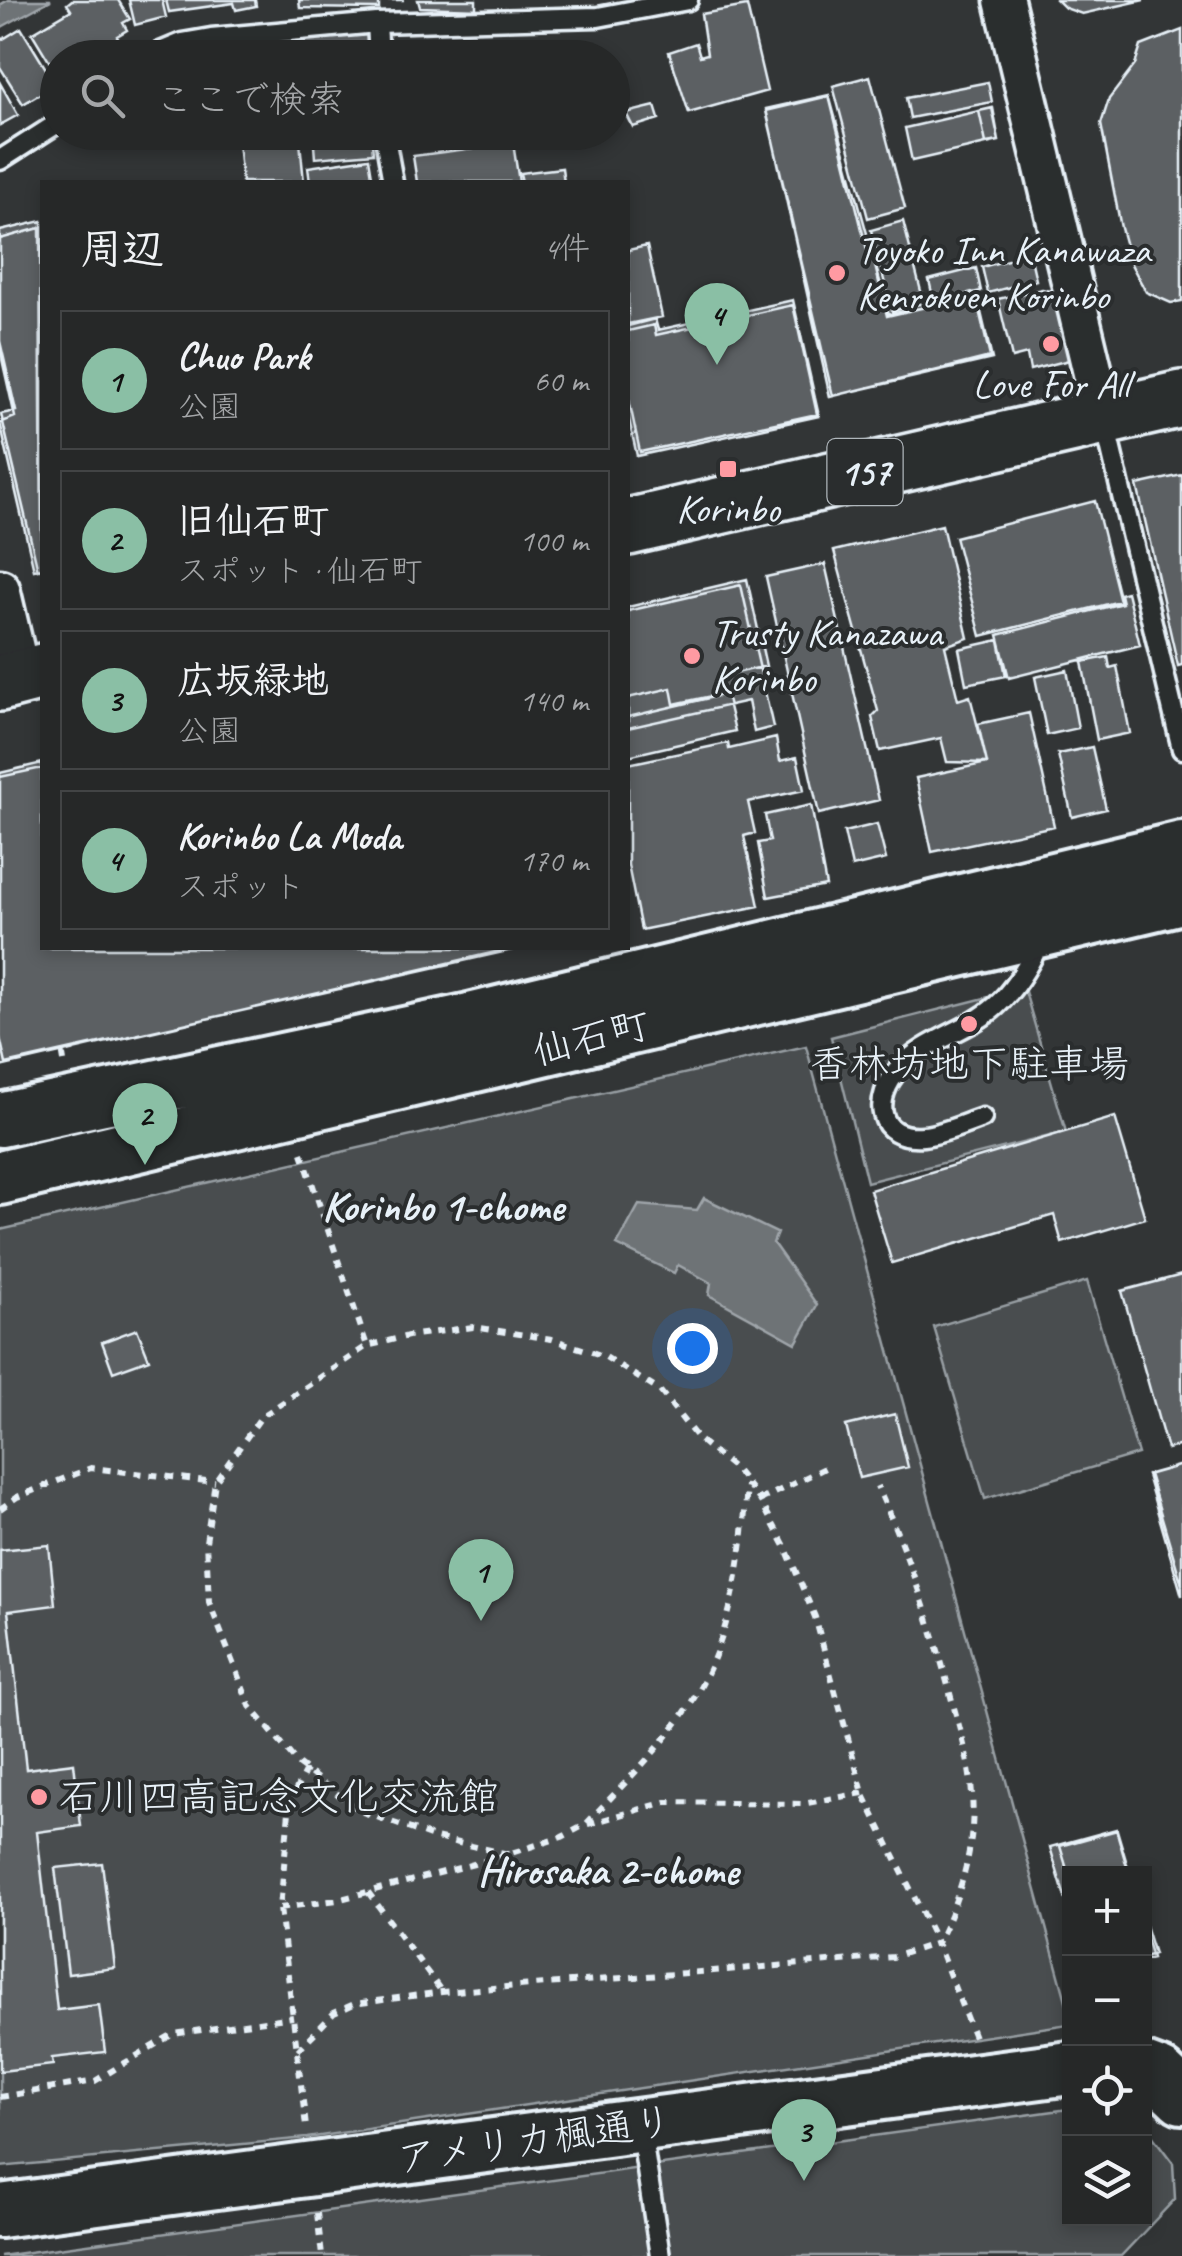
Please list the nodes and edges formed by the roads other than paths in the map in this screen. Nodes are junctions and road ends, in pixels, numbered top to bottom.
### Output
1 (688, 0) edge
2 (1004, 0) edge
3 (378, 23) junction
4 (199, 40) edge
5 (379, 40) edge
6 (40, 134) edge
7 (387, 150) edge
8 (0, 160) edge
9 (393, 180) edge
10 (1182, 399) edge
11 (1102, 415) junction
12 (630, 528) edge
13 (0, 589) edge
14 (21, 678) edge
15 (1182, 749) edge
16 (1182, 848) edge
17 (1182, 897) edge
18 (1048, 928) junction
19 (945, 929) junction
20 (476, 1042) junction
21 (982, 1118) dead end
22 (0, 1120) edge
23 (0, 1178) edge
24 (1182, 2047) edge
25 (1152, 2054) edge
26 (1062, 2069) edge
27 (1152, 2073) edge
28 (1182, 2096) edge
29 (640, 2126) junction
30 (0, 2211) edge
31 (660, 2256) edge

1 - 3 lane
2 - 11 street
3 - 4 lane
3 - 5 lane
6 - 8 lane
7 - 9 lane
10 - 11 highway, 157
11 - 12 highway, 157
11 - 15 lane
13 - 14 street
16 - 19 street, 仙石町
17 - 18 street, 仙石町
18 - 19 street, 仙石町
18 - 21 lane
19 - 20 street, 仙石町
20 - 22 street, 仙石町
20 - 23 street, 仙石町
24 - 25 street
26 - 29 street, アメリカ楓通り
27 - 28 street
29 - 30 street, アメリカ楓通り
29 - 31 lane

